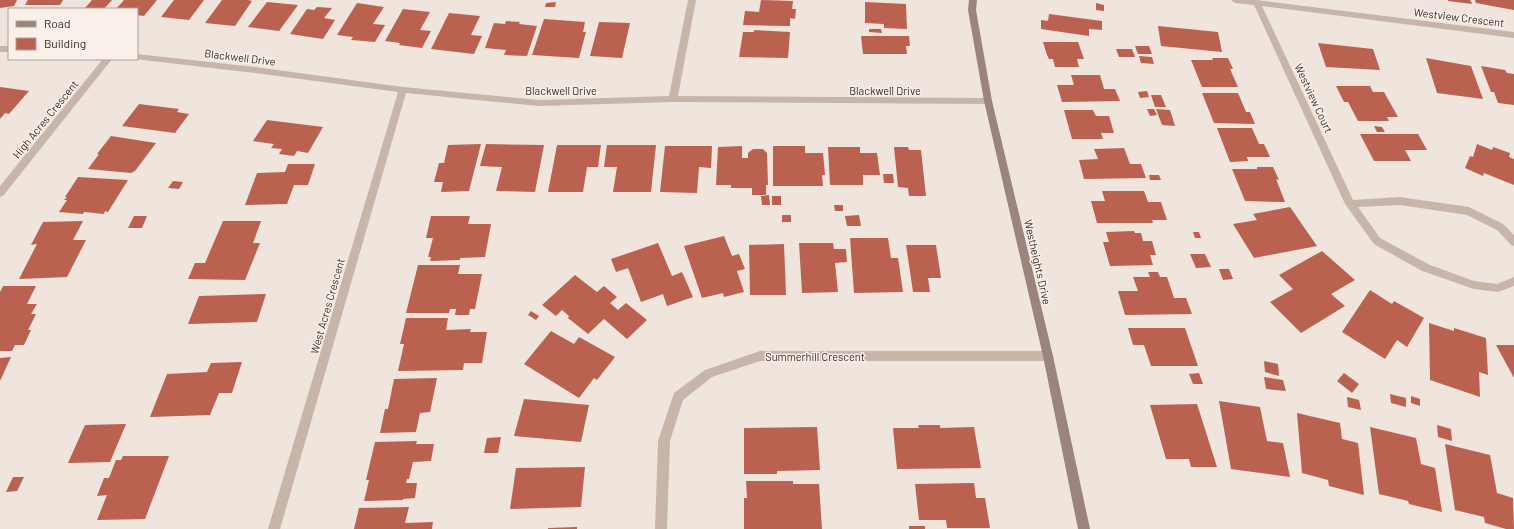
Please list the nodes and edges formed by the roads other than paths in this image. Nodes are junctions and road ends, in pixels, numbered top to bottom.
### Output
1 (692, 0) edge
2 (973, 0) edge
3 (1235, 0) edge
4 (1257, 3) junction
5 (1514, 35) edge
6 (138, 57) edge
7 (107, 60) edge
8 (403, 90) junction
9 (673, 99) junction
10 (988, 101) junction
11 (0, 194) edge
12 (1350, 204) junction
13 (1514, 242) edge
14 (1514, 281) edge
15 (1048, 356) junction
16 (274, 529) edge
17 (661, 529) edge
18 (1084, 529) edge

1 - 9 street
2 - 10 street, Westheights Drive
3 - 4 street, Westview Crescent
4 - 5 street, Westview Crescent
4 - 12 street, Westview Court
6 - 8 street, Blackwell Drive
7 - 11 street, High Acres Crescent
8 - 9 street, Blackwell Drive
8 - 16 street, West Acres Crescent
9 - 10 street, Blackwell Drive
10 - 15 street, Westheights Drive
12 - 13 street
12 - 14 street, Westview Court
15 - 17 street, Summerhill Crescent
15 - 18 street, Westheights Drive

